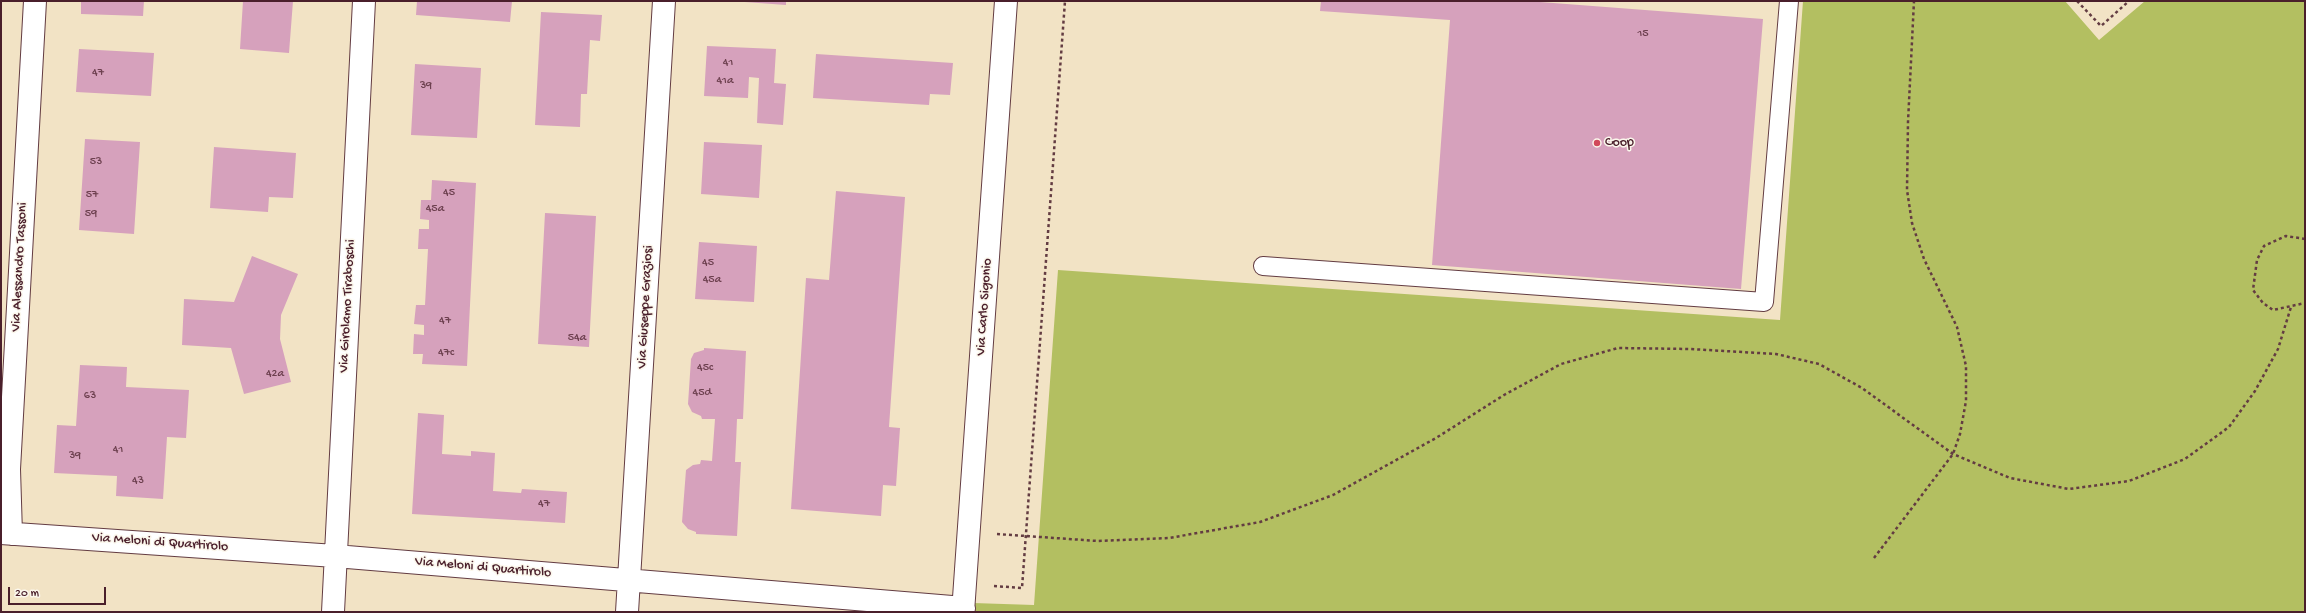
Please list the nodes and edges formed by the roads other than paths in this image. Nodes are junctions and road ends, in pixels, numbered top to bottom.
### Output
1 (35, 1) edge
2 (364, 1) edge
3 (664, 1) edge
4 (1006, 1) edge
5 (1789, 1) edge
6 (1263, 266) dead end
7 (6, 533) edge
8 (335, 556) junction
9 (629, 579) junction
10 (964, 610) edge
11 (333, 612) edge
12 (627, 612) edge

1 - 7 street, Via Alessandro Tassoni
2 - 8 street, Via Girolamo Tiraboschi
3 - 9 street, Via Giuseppe Graziosi
4 - 10 street, Via Carlo Sigonio
5 - 6 lane
7 - 8 street, Via Meloni di Quartirolo
8 - 9 street, Via Meloni di Quartirolo
8 - 11 street, Via Girolamo Tiraboschi
9 - 10 street, Via Meloni di Quartirolo
9 - 12 street, Via Giuseppe Graziosi

